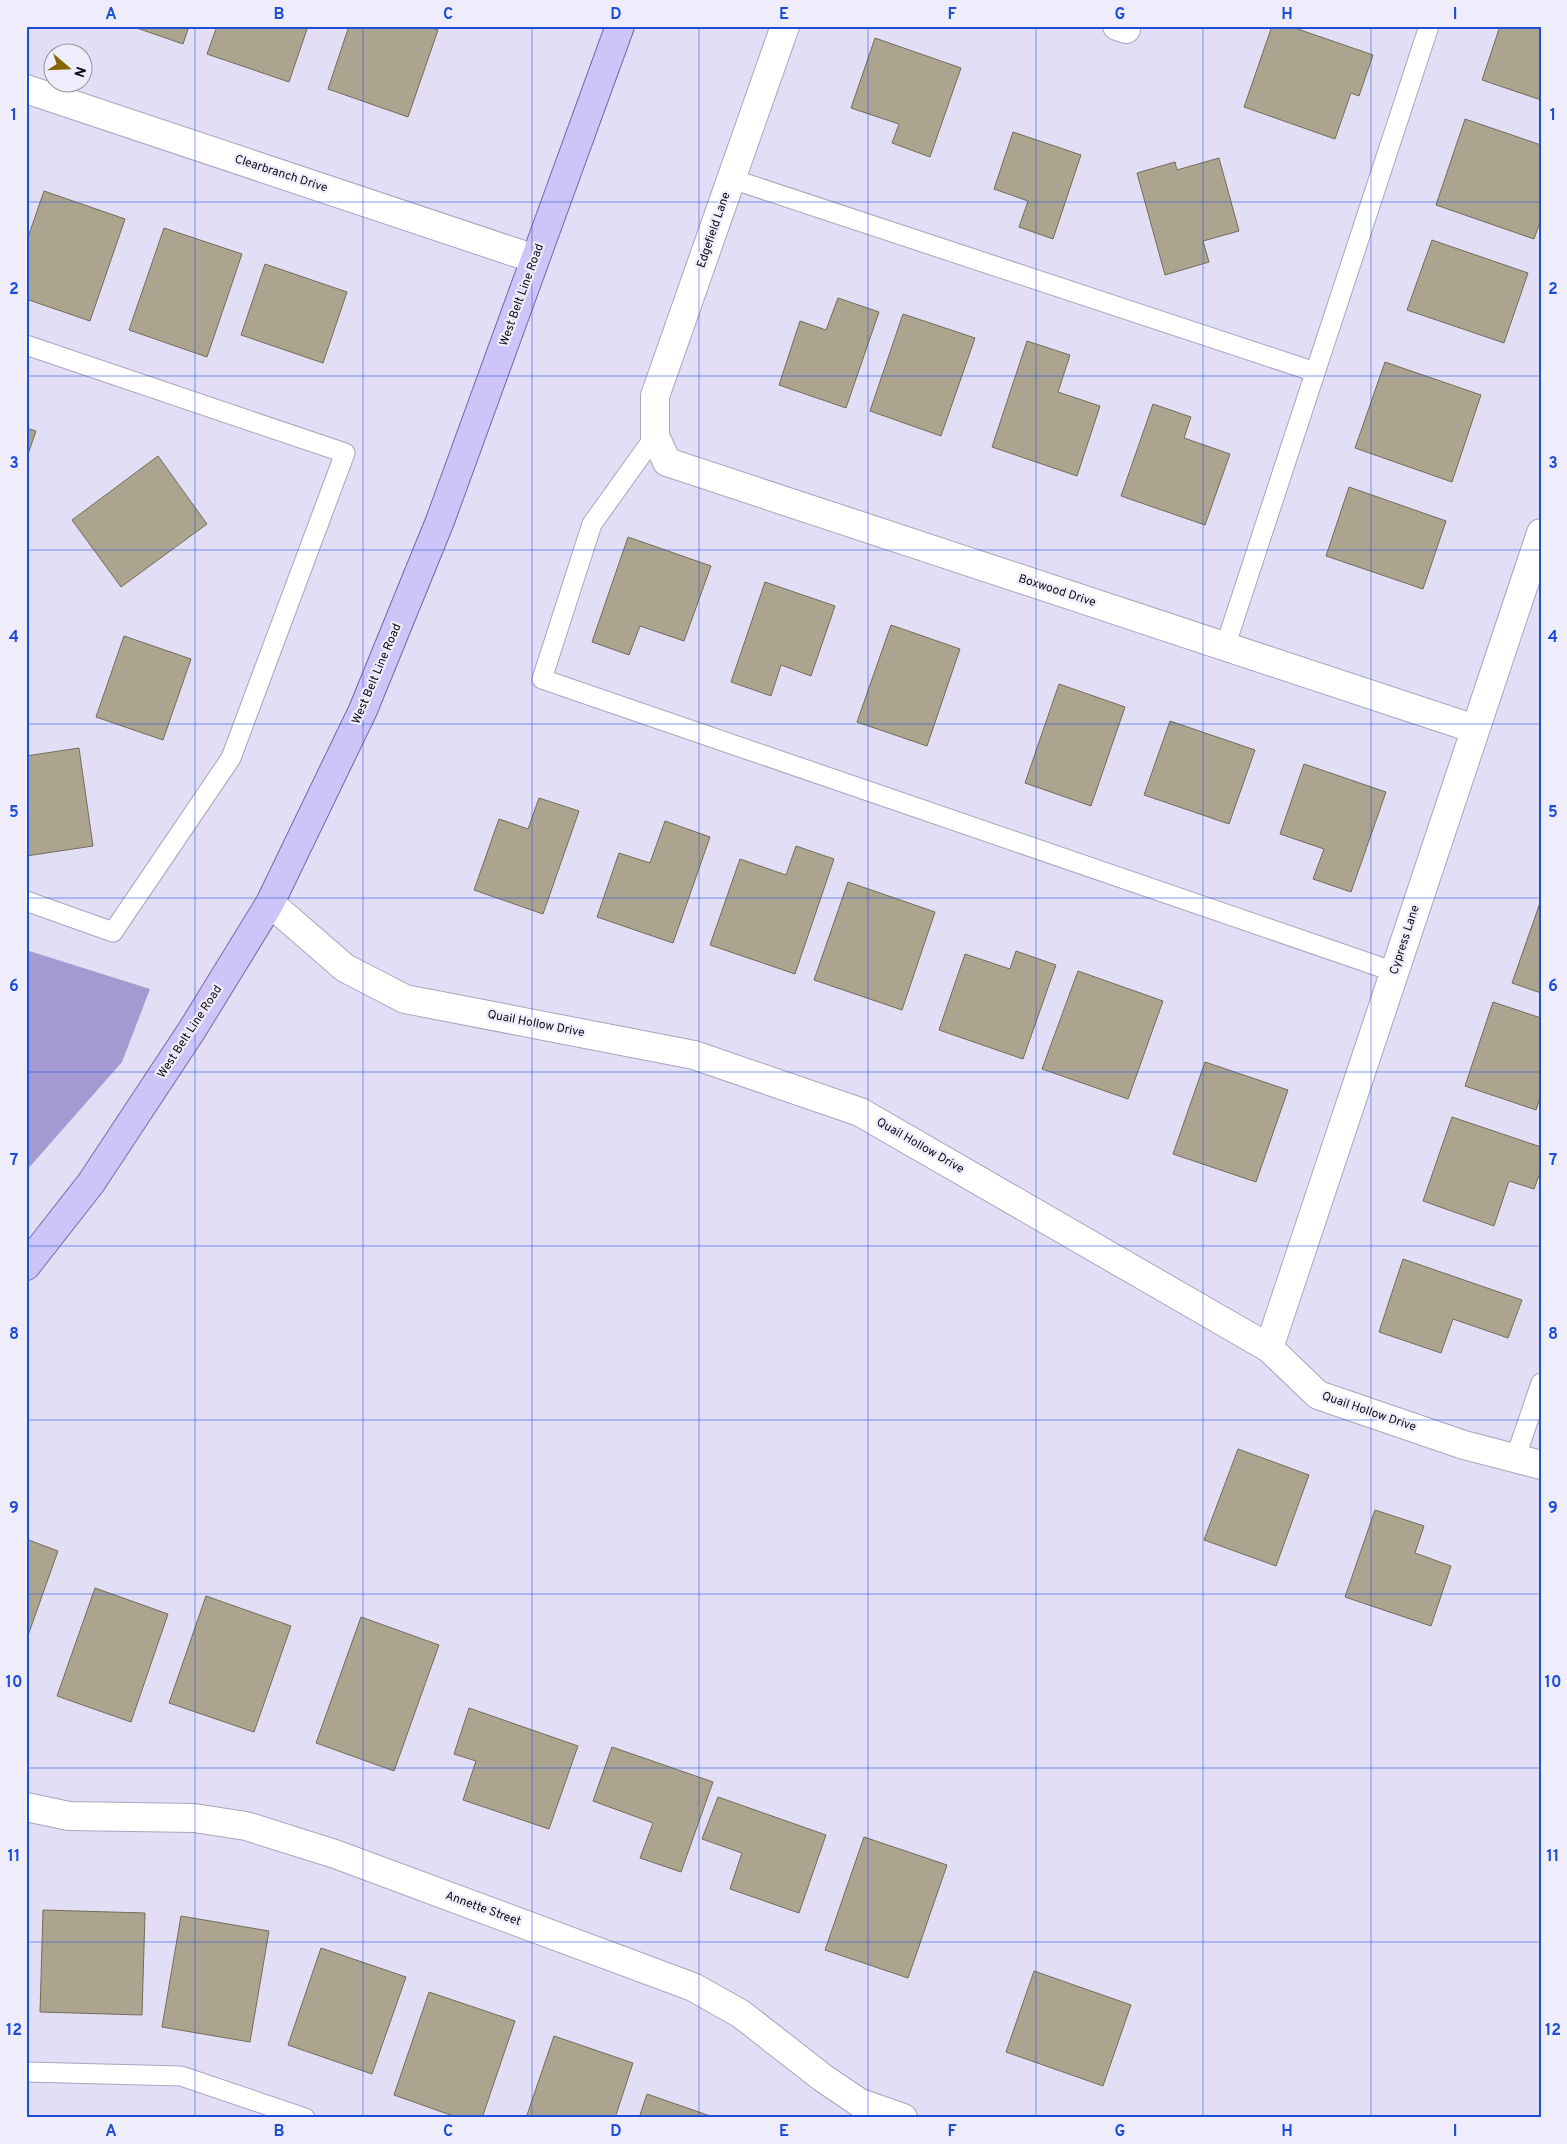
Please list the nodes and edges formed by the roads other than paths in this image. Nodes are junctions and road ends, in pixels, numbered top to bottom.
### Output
1 (620, 26) edge
2 (785, 26) edge
3 (1429, 26) edge
4 (26, 90) edge
5 (732, 179) junction
6 (535, 259) junction
7 (26, 345) edge
8 (1315, 372) junction
9 (654, 436) junction
10 (1541, 533) edge
11 (1225, 646) junction
12 (1475, 729) junction
13 (26, 902) edge
14 (270, 903) junction
15 (1394, 972) junction
16 (26, 1266) edge
17 (1269, 1348) junction
18 (1541, 1383) edge
19 (1528, 1462) edge
20 (26, 1807) edge
21 (26, 2072) edge
22 (305, 2118) edge
23 (903, 2118) edge

1 - 6 main road, West Belt Line Road
2 - 5 street, Edgefield Lane
3 - 8 lane
4 - 6 street, Clearbranch Drive
5 - 8 lane
5 - 9 street, Edgefield Lane
6 - 14 main road, West Belt Line Road
7 - 13 lane
8 - 11 lane
9 - 11 street, Boxwood Drive
9 - 15 lane
10 - 12 street, Cypress Lane
11 - 12 street, Boxwood Drive
12 - 15 street, Cypress Lane
14 - 16 main road, West Belt Line Road
14 - 17 street, Quail Hollow Drive
15 - 17 street, Cypress Lane
17 - 19 street, Quail Hollow Drive
18 - 19 lane
20 - 23 street, Annette Street
21 - 22 lane

